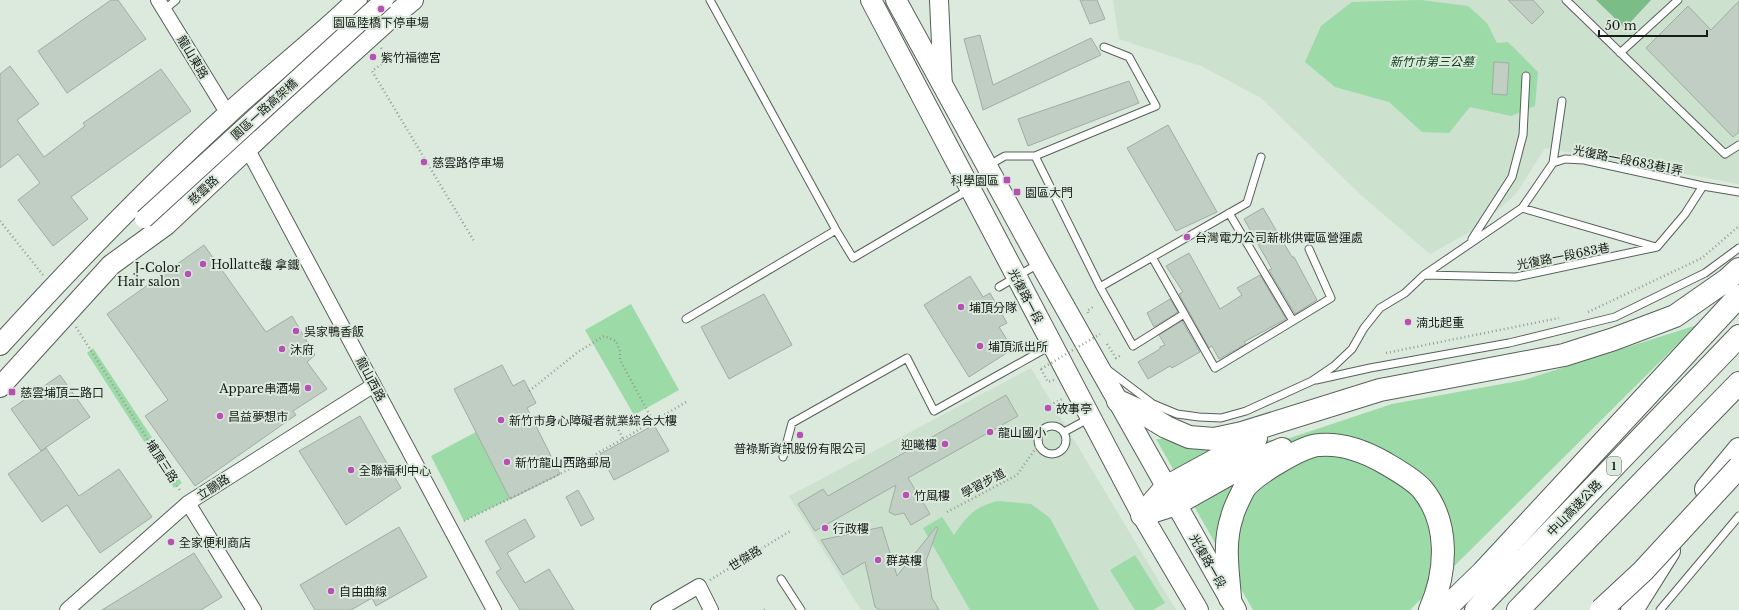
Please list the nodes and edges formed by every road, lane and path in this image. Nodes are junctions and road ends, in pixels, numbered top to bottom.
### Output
1 (176, 0) edge
2 (413, 0) edge
3 (710, 0) edge
4 (871, 0) edge
5 (896, 0) edge
6 (939, 0) edge
7 (1566, 0) edge
8 (1678, 0) edge
9 (356, 2) edge
10 (161, 5) edge
11 (380, 23) edge
12 (1104, 46) dead end
13 (1620, 53) junction
14 (1526, 76) dead end
15 (943, 88) junction
16 (1562, 101) dead end
17 (228, 114) junction
18 (1739, 145) edge
19 (247, 148) junction
20 (1035, 156) junction
21 (1261, 157) dead end
22 (1553, 163) junction
23 (987, 166) junction
24 (1703, 186) junction
25 (970, 189) junction
26 (1739, 192) edge
27 (1522, 208) junction
28 (1229, 213) junction
29 (144, 219) junction
30 (0, 221) edge
31 (1739, 226) edge
32 (836, 230) junction
33 (474, 241) dead end
34 (95, 242) junction
35 (1469, 243) junction
36 (1657, 247) junction
37 (1739, 248) edge
38 (1309, 249) dead end
39 (1152, 257) junction
40 (1040, 263) junction
41 (111, 265) junction
42 (1739, 269) edge
43 (1424, 275) junction
44 (1017, 277) junction
45 (999, 287) dead end
46 (1100, 287) junction
47 (53, 288) junction
48 (1739, 296) edge
49 (1584, 313) dead end
50 (67, 314) junction
51 (1184, 314) junction
52 (1561, 318) dead end
53 (686, 319) dead end
54 (1293, 321) junction
55 (1739, 336) edge
56 (0, 345) edge
57 (1052, 345) junction
58 (1381, 354) dead end
59 (1121, 355) dead end
60 (1093, 357) junction
61 (1041, 369) dead end
62 (1312, 381) junction
63 (1739, 383) edge
64 (374, 385) junction
65 (0, 387) edge
66 (529, 391) dead end
67 (1064, 398) dead end
68 (688, 401) dead end
69 (1118, 401) junction
70 (1050, 405) dead end
71 (1325, 407) junction
72 (611, 415) dead end
73 (1092, 417) junction
74 (653, 421) junction
75 (1064, 432) junction
76 (1038, 436) junction
77 (1012, 437) dead end
78 (623, 439) junction
79 (1318, 444) junction
80 (1038, 445) junction
81 (1739, 449) edge
82 (783, 458) dead end
83 (1739, 467) edge
84 (1713, 481) junction
85 (1171, 496) junction
86 (188, 503) junction
87 (947, 512) dead end
88 (1142, 515) junction
89 (1739, 516) edge
90 (464, 521) dead end
91 (792, 530) dead end
92 (781, 579) dead end
93 (699, 586) junction
94 (1483, 603) edge
95 (1233, 604) edge
96 (67, 610) edge
97 (254, 610) edge
98 (494, 610) edge
99 (658, 610) edge
100 (711, 610) edge
101 (802, 610) edge
102 (1198, 610) edge
103 (1430, 610) edge
104 (1444, 610) edge
105 (1518, 610) edge
106 (1600, 610) edge
107 (1605, 610) edge
108 (1632, 610) edge
109 (1660, 610) edge

1 - 10 lane
2 - 11 main road, 慈雲路
3 - 32 lane
4 - 25 main road, 光復路一段
5 - 15 main road, 光復路一段
6 - 15 street
7 - 13 lane
8 - 13 lane
9 - 11 street
9 - 17 main road
10 - 17 street, 龍山東路
11 - 19 main road, 慈雲路
11 - 29 street, 園區一路高架橋, bridge
11 - 33 path
12 - 20 lane
13 - 18 lane
14 - 35 lane
15 - 23 main road, 光復路一段
16 - 22 lane
17 - 34 main road
19 - 41 main road, 慈雲路
19 - 64 street, 龍山西路
20 - 23 lane
20 - 46 lane
21 - 28 lane
22 - 24 lane, 光復路一段683巷1弄
22 - 27 lane
23 - 40 main road, 光復路一段
24 - 26 lane
24 - 36 lane
25 - 32 lane
25 - 44 main road, 光復路一段
27 - 35 lane
27 - 36 lane
28 - 39 lane
28 - 54 lane
29 - 34 main road
29 - 41 main road
30 - 47 path
31 - 49 path
32 - 53 lane
34 - 47 main road
35 - 43 lane
36 - 43 lane, 光復路一段683巷
37 - 62 lane
38 - 54 lane
39 - 46 lane
39 - 51 lane
40 - 44 lane
40 - 60 main road, 光復路一段
41 - 50 main road, 慈雲路
42 - 71 highway
43 - 62 lane
44 - 45 lane
44 - 57 main road, 光復路一段
46 - 51 lane
47 - 56 main road
48 - 104 highway
50 - 65 main road, 慈雲路
50 - 86 path, 埔頂三路
51 - 54 lane
52 - 58 path
55 - 94 highway, 中山高速公路 / 1
57 - 73 main road, 光復路一段
57 - 82 lane
59 - 61 path, bridge
60 - 62 lane
60 - 69 main road, 光復路一段
63 - 105 highway
64 - 86 street, 立鵬路
64 - 98 street, 龍山西路
66 - 74 path
67 - 70 path
68 - 74 path
69 - 71 highway
69 - 85 main road, 光復路一段
71 - 85 highway
72 - 78 path
73 - 75 lane
73 - 88 main road, 光復路一段
74 - 78 path
75 - 76 lane
75 - 80 lane
76 - 77 path
76 - 80 lane
78 - 90 path
79 - 85 highway
79 - 95 highway
79 - 103 highway
80 - 87 path, 學習步道
81 - 84 highway
83 - 106 highway, bridge
84 - 107 highway
84 - 108 highway
85 - 88 highway
85 - 95 main road, 光復路一段
86 - 96 street, 立鵬路
86 - 97 street
88 - 102 main road, 光復路一段
89 - 109 lane
91 - 93 path, 世傑路
92 - 101 lane
93 - 99 street
93 - 100 street

